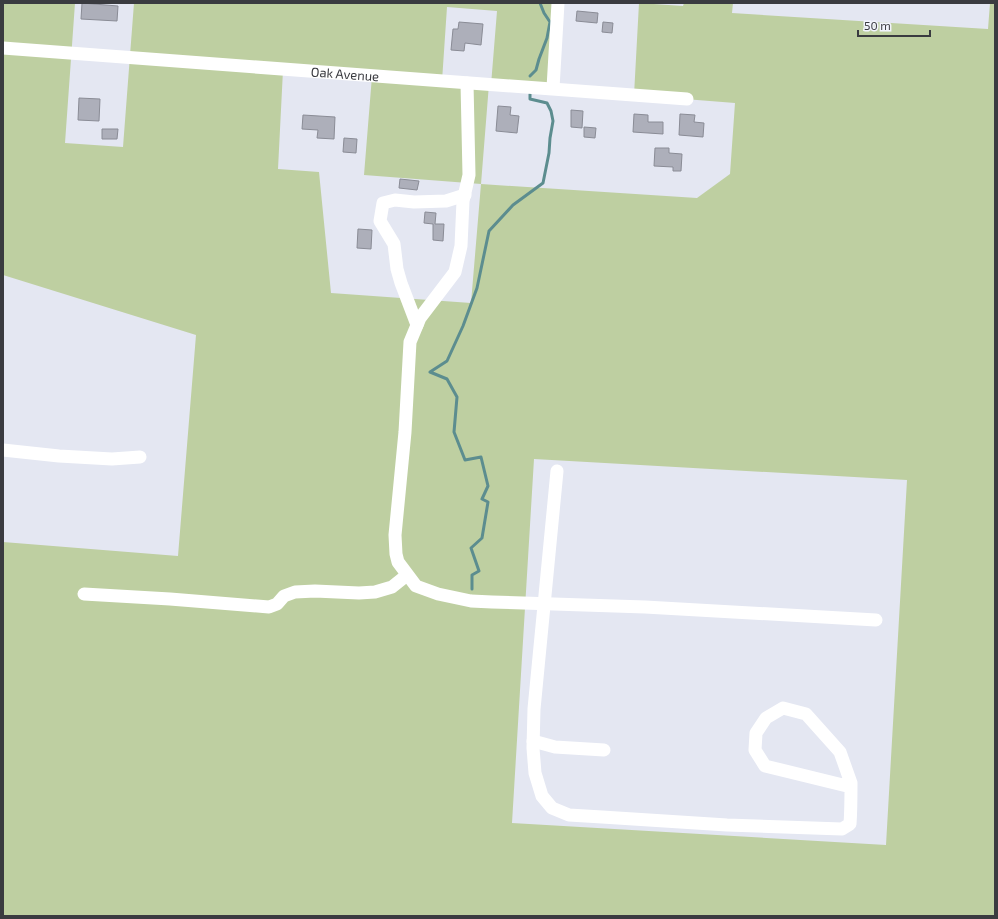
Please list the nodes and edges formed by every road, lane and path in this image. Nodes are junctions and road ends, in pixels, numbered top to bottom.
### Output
1 (558, 3) edge
2 (3, 48) edge
3 (467, 83) junction
4 (553, 88) junction
5 (687, 99) dead end
6 (465, 195) junction
7 (417, 325) junction
8 (3, 450) edge
9 (140, 457) dead end
10 (556, 471) dead end
11 (407, 575) junction
12 (84, 594) dead end
13 (544, 603) junction
14 (876, 620) dead end
15 (533, 741) junction
16 (604, 750) dead end
17 (851, 787) junction

1 - 4 street
2 - 3 street, Oak Avenue
3 - 4 street, Oak Avenue
3 - 6 street
4 - 5 street, Oak Avenue
6 - 7 street
6 - 7 street
7 - 11 street
8 - 9 street
10 - 13 street
11 - 12 street
11 - 13 street
13 - 14 street
13 - 15 street
15 - 16 street
15 - 17 street
17 - 17 street

